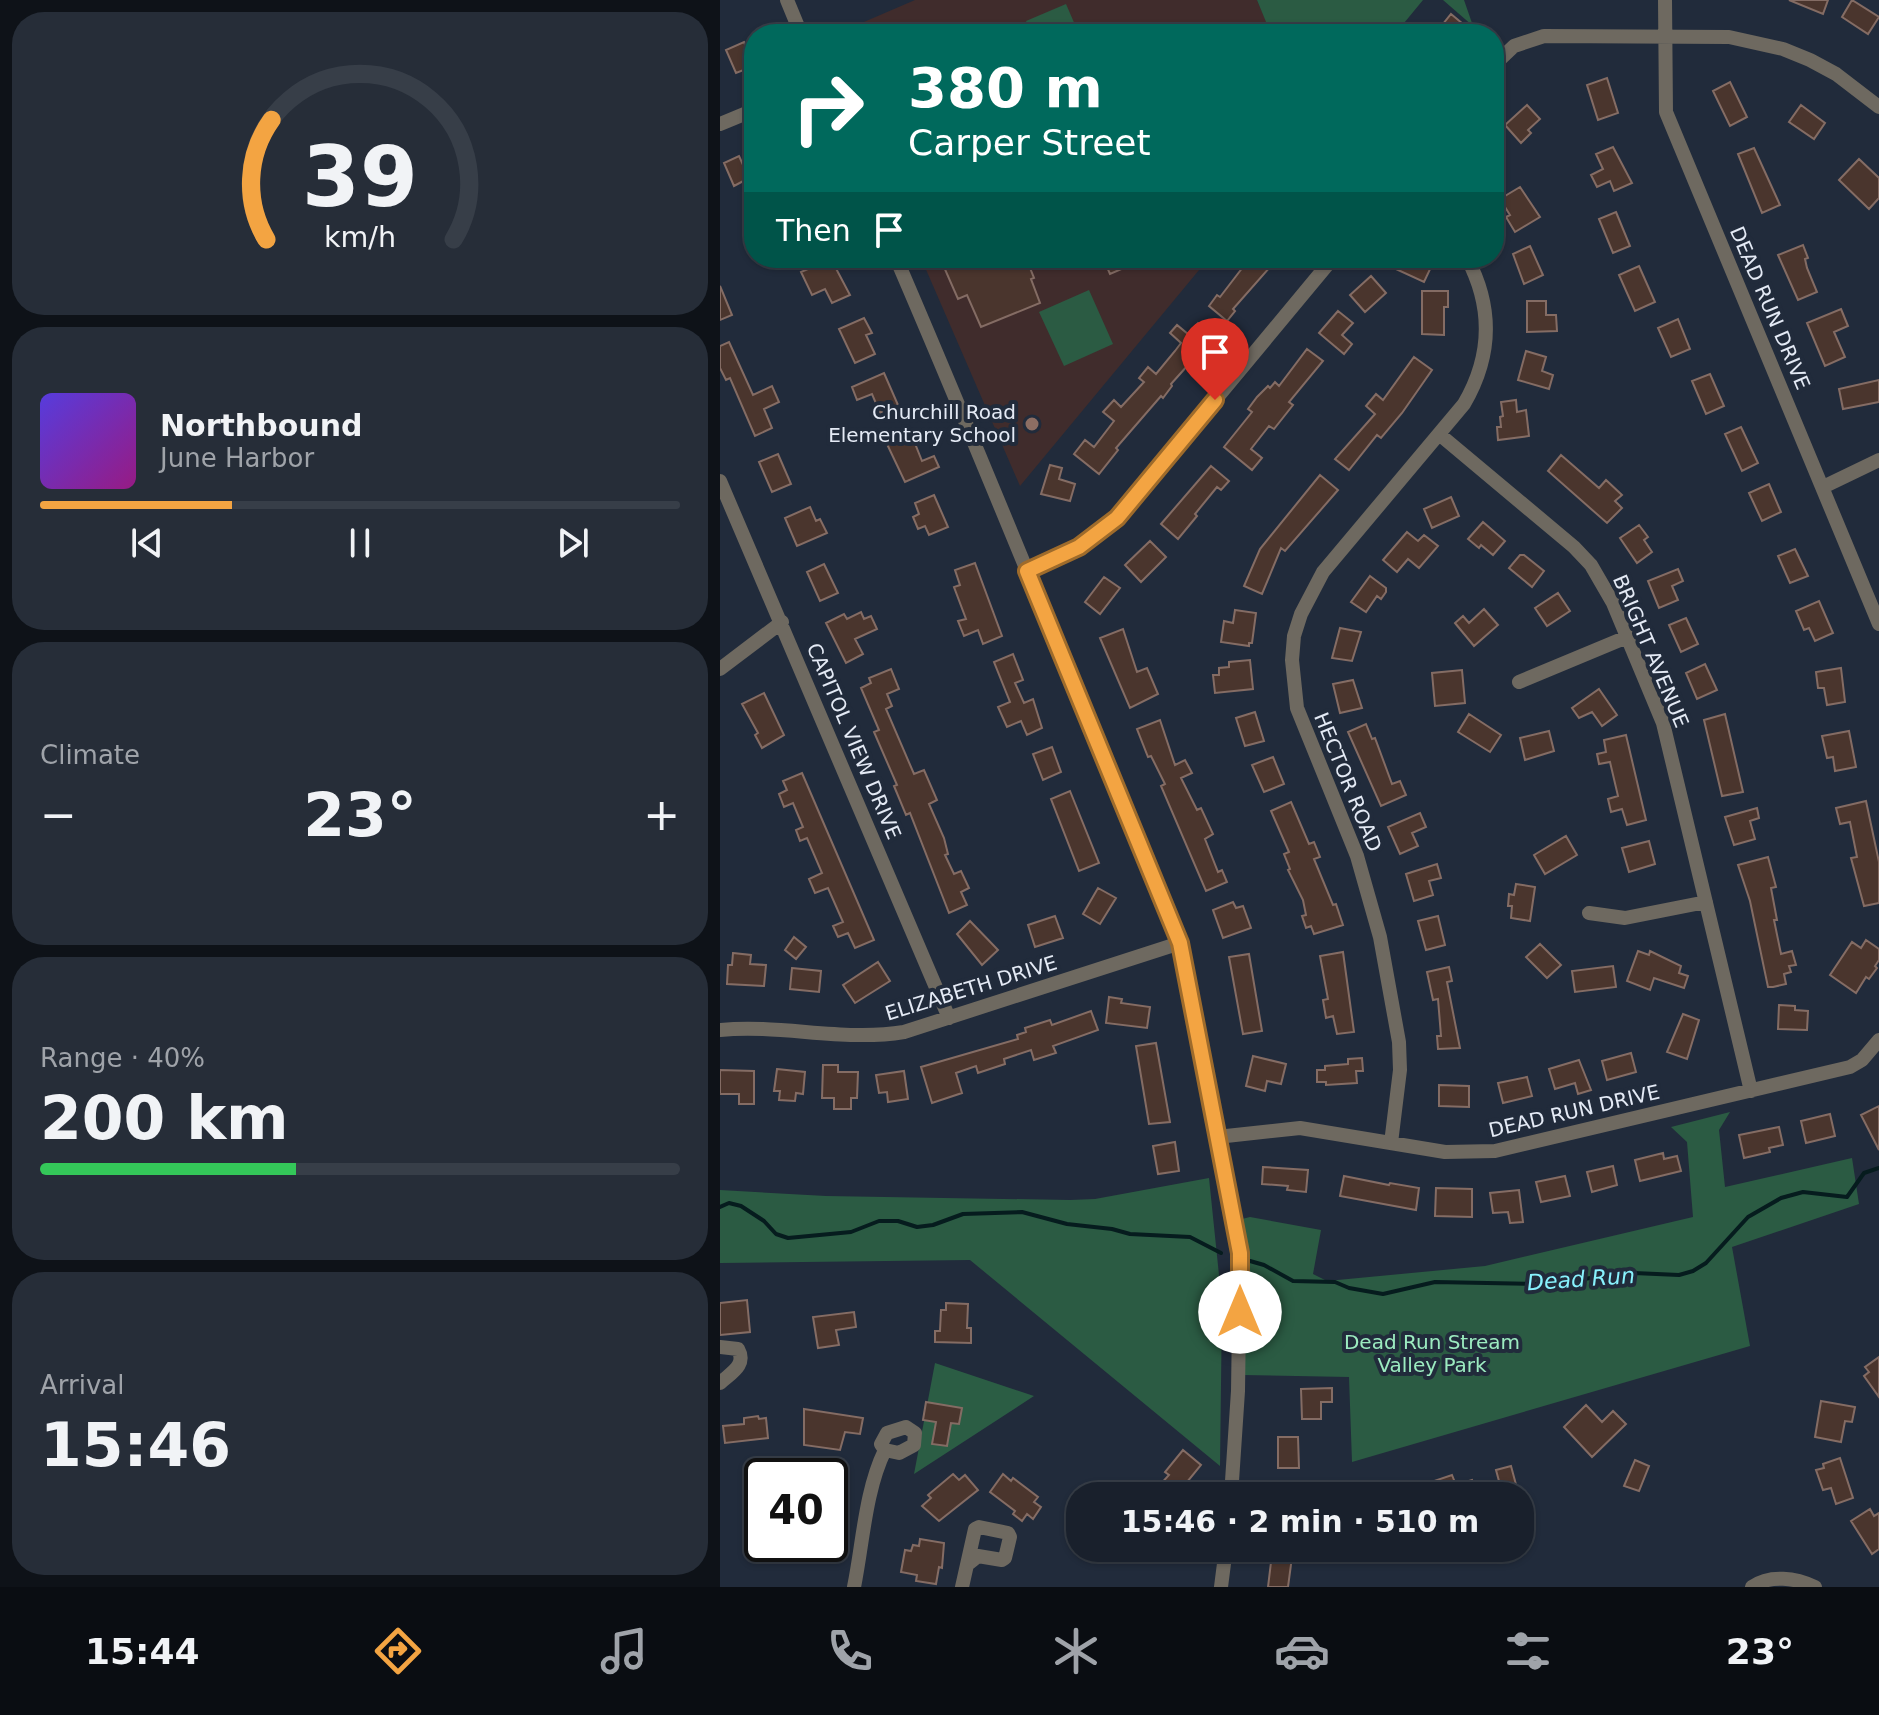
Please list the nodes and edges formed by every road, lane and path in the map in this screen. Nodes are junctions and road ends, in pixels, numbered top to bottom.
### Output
1 (787, 0) edge
2 (1665, 0) edge
3 (797, 24) edge
4 (1664, 36) junction
5 (1504, 56) edge
6 (1879, 107) edge
7 (744, 114) edge
8 (720, 124) edge
9 (900, 268) edge
10 (1325, 268) edge
11 (1472, 268) edge
12 (1439, 434) junction
13 (1879, 460) edge
14 (720, 481) edge
15 (1823, 487) junction
16 (1027, 571) junction
17 (782, 622) junction
18 (1879, 624) edge
19 (1627, 637) junction
20 (720, 669) edge
21 (1519, 682) dead end
22 (1706, 902) junction
23 (1589, 913) dead end
24 (1180, 943) junction
25 (949, 1018) junction
26 (720, 1030) edge
27 (1879, 1040) edge
28 (1751, 1091) junction
29 (1217, 1137) junction
30 (1391, 1143) junction
31 (720, 1347) edge
32 (720, 1383) edge
33 (885, 1450) dead end
34 (1232, 1482) edge
35 (1224, 1562) edge
36 (968, 1564) dead end
37 (1755, 1585) edge
38 (854, 1587) edge
39 (962, 1587) edge
40 (1221, 1587) edge
41 (1815, 1587) edge

1 - 3 street
2 - 4 street, DEAD RUN DRIVE
4 - 5 street
4 - 6 street
4 - 15 street, DEAD RUN DRIVE
7 - 8 street
9 - 16 street
10 - 16 street
11 - 12 street, HECTOR ROAD
12 - 19 street, BRIGHT AVENUE
12 - 30 street, HECTOR ROAD
13 - 15 street
14 - 17 street, CAPITOL VIEW DRIVE
15 - 18 street, DEAD RUN DRIVE
16 - 24 street
17 - 20 street
17 - 25 street, CAPITOL VIEW DRIVE
19 - 21 street
19 - 22 street, BRIGHT AVENUE
22 - 23 street
22 - 28 street, BRIGHT AVENUE
24 - 25 street, ELIZABETH DRIVE
24 - 29 street
25 - 26 street, ELIZABETH DRIVE
27 - 28 street, DEAD RUN DRIVE
28 - 30 street, DEAD RUN DRIVE
29 - 30 street, DEAD RUN DRIVE
29 - 34 street
31 - 32 street
33 - 38 street
35 - 40 street
36 - 39 street
37 - 41 street

